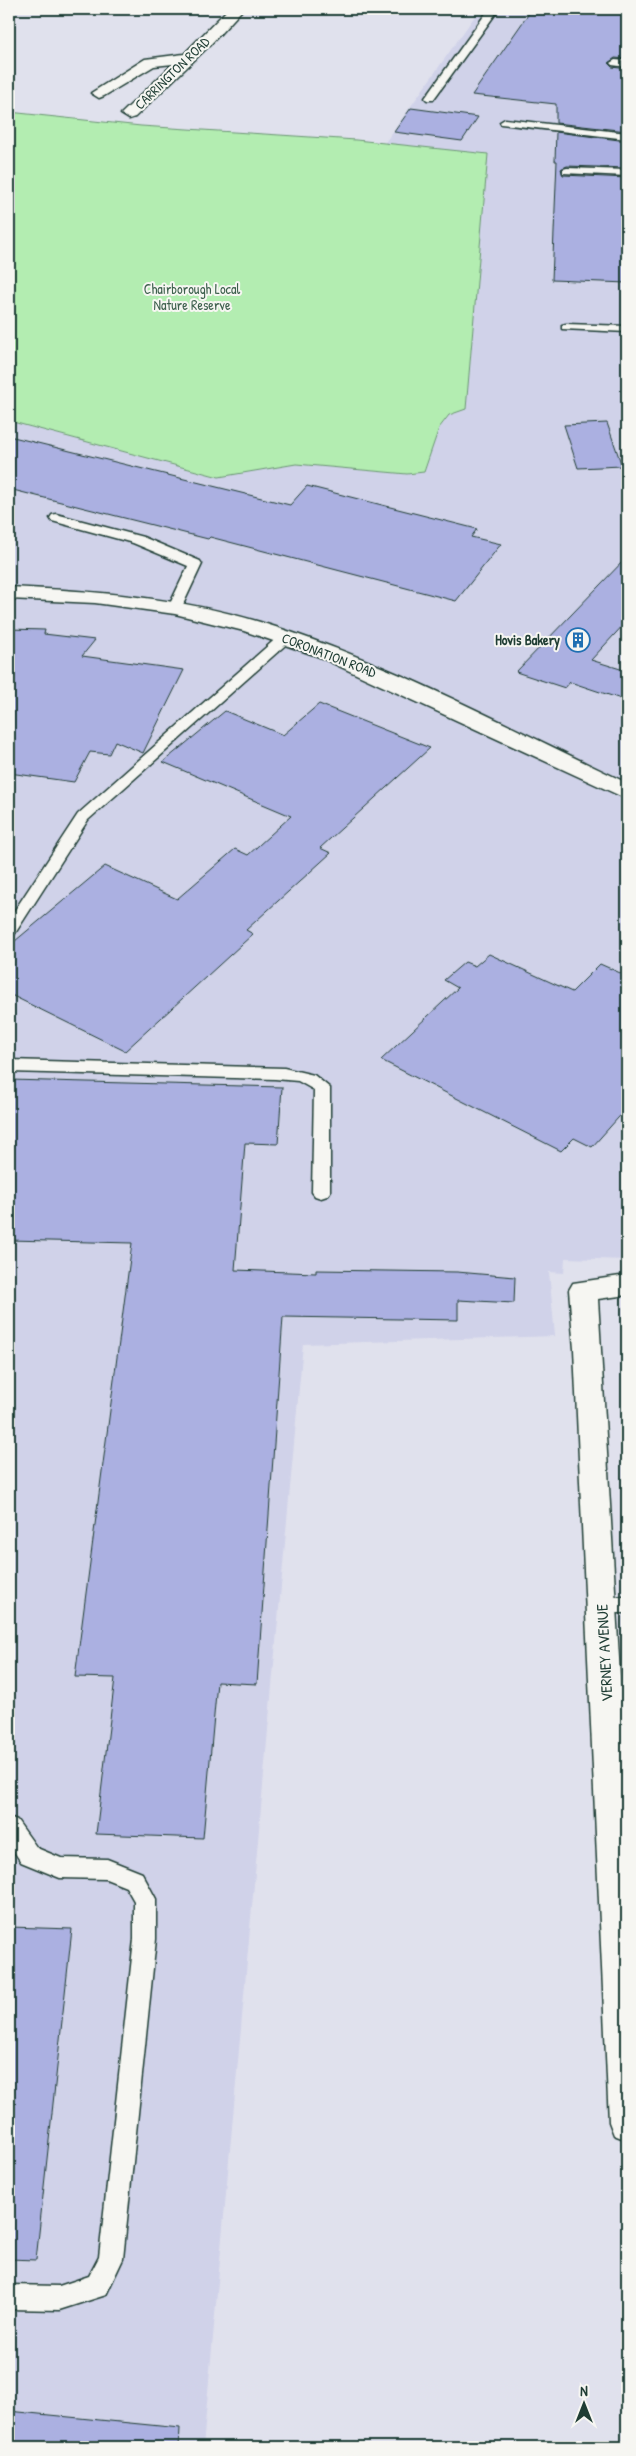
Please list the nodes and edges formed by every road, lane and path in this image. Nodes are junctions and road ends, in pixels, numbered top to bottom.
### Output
1 (236, 9) edge
2 (494, 9) edge
3 (188, 58) junction
4 (614, 63) dead end
5 (627, 64) edge
6 (99, 93) dead end
7 (430, 98) dead end
8 (129, 114) dead end
9 (505, 122) dead end
10 (627, 136) edge
11 (567, 171) dead end
12 (627, 173) edge
13 (566, 327) dead end
14 (627, 329) edge
15 (56, 518) dead end
16 (9, 593) edge
17 (175, 608) junction
18 (284, 638) junction
19 (627, 792) edge
20 (9, 931) edge
21 (9, 1066) edge
22 (321, 1192) dead end
23 (627, 1285) edge
24 (614, 1605) edge
25 (9, 1828) edge
26 (621, 1884) edge
27 (626, 2063) edge
28 (627, 2122) edge
29 (9, 2296) edge

1 - 3 street, CARRINGTON ROAD
2 - 7 lane
3 - 6 street
3 - 8 street, CARRINGTON ROAD
4 - 5 lane
9 - 10 lane
11 - 12 lane
13 - 14 lane
15 - 17 lane
16 - 17 street, CORONATION ROAD
17 - 18 street, CORONATION ROAD
18 - 19 street, CORONATION ROAD
18 - 20 lane
21 - 22 lane
23 - 24 street, VERNEY AVENUE
24 - 26 street, VERNEY AVENUE
25 - 29 lane
26 - 27 street, VERNEY AVENUE
27 - 28 street, VERNEY AVENUE

